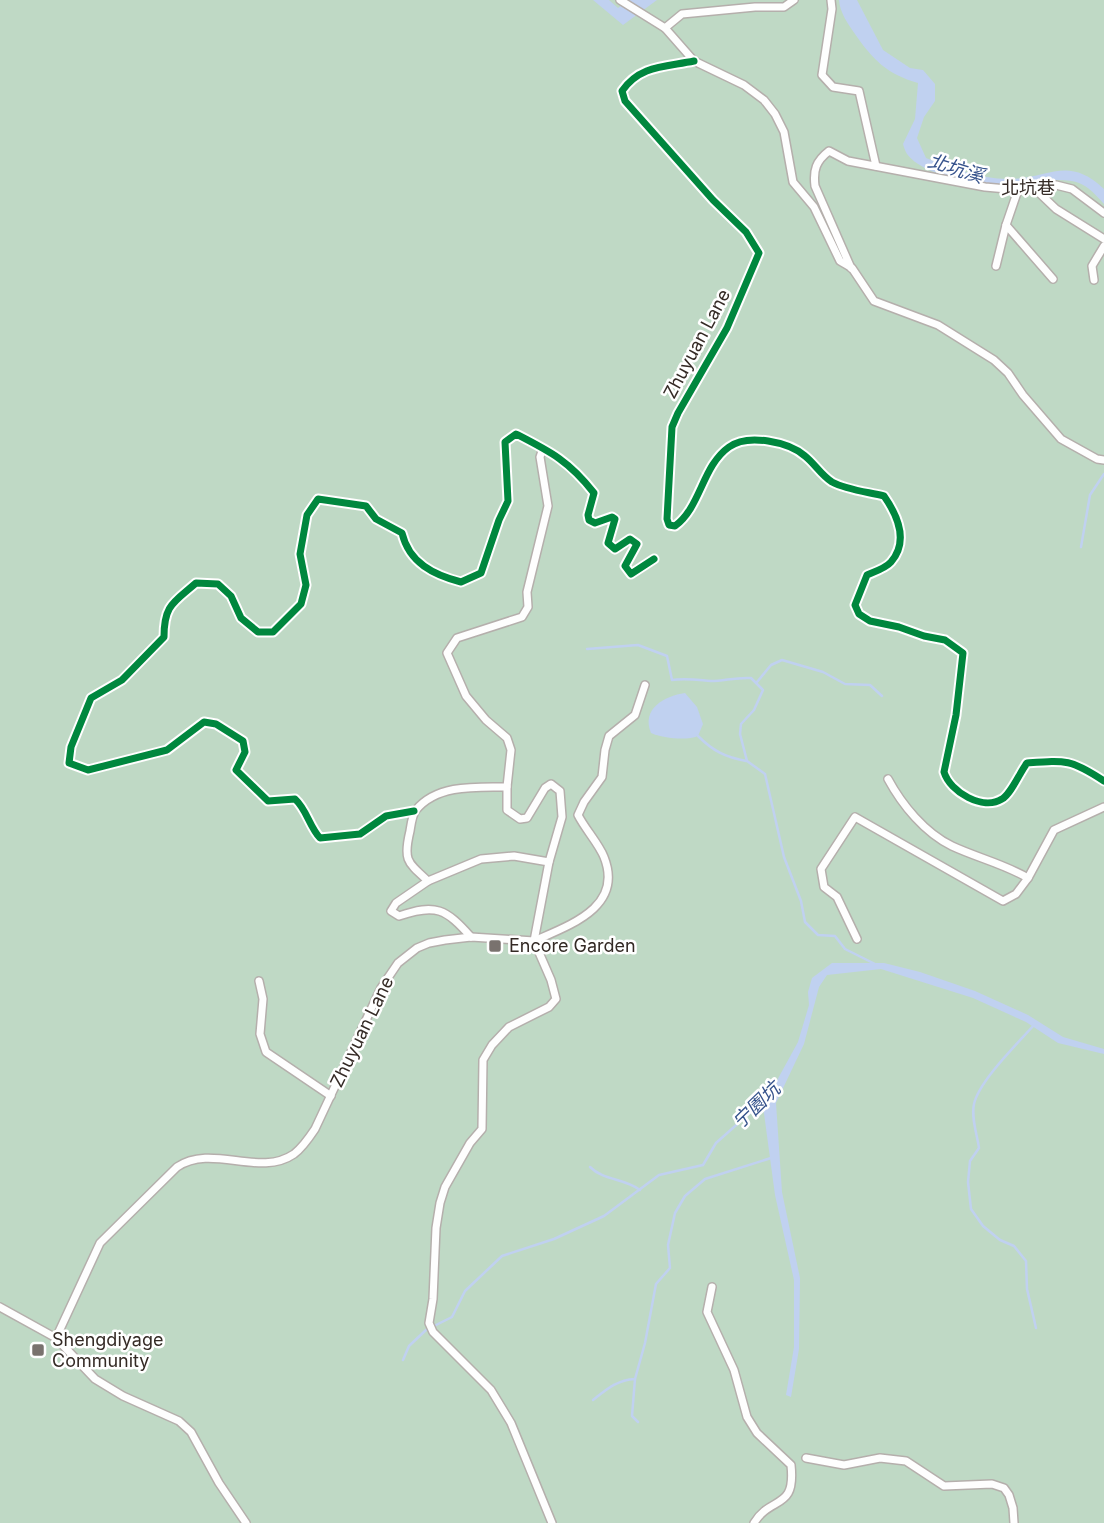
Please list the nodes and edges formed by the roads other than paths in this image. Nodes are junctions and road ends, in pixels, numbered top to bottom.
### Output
1 (620, 0) edge
2 (794, 0) edge
3 (831, 0) edge
4 (665, 28) junction
5 (694, 61) junction
6 (876, 166) junction
7 (1033, 187) junction
8 (1018, 190) junction
9 (1104, 213) edge
10 (1006, 225) junction
11 (1104, 239) edge
12 (1104, 246) edge
13 (996, 266) dead end
14 (852, 268) junction
15 (1053, 279) dead end
16 (1094, 281) dead end
17 (543, 448) junction
18 (1104, 460) edge
19 (654, 559) dead end
20 (645, 685) dead end
21 (888, 779) dead end
22 (1104, 780) edge
23 (507, 787) junction
24 (1104, 807) edge
25 (414, 811) junction
26 (549, 862) junction
27 (1028, 877) junction
28 (428, 881) junction
29 (471, 937) junction
30 (857, 939) dead end
31 (534, 940) junction
32 (259, 981) dead end
33 (331, 1096) junction
34 (712, 1287) dead end
35 (0, 1307) edge
36 (56, 1338) junction
37 (806, 1458) dead end
38 (246, 1523) edge
39 (552, 1523) edge
40 (754, 1523) edge
41 (1013, 1523) edge

1 - 4 street
2 - 4 street
3 - 6 street
4 - 5 street
5 - 14 street
5 - 22 street, Zhuyuan Lane
6 - 8 street, 北坑巷
6 - 14 street, 北坑巷
7 - 8 street, 北坑巷
7 - 9 street, 北坑巷
7 - 11 street
8 - 10 street
10 - 13 street
10 - 15 street
12 - 16 street
14 - 18 street
17 - 19 street
17 - 23 street
17 - 25 street
20 - 31 street
21 - 27 street
23 - 25 street
23 - 26 street
24 - 27 street
25 - 28 street
26 - 28 street
26 - 31 street
27 - 30 street
28 - 29 street
29 - 31 street, Zhuyuan Lane
29 - 33 street, Zhuyuan Lane
31 - 39 street
32 - 33 street
33 - 36 street, Zhuyuan Lane
34 - 40 street
35 - 36 street
36 - 38 street
37 - 41 street

